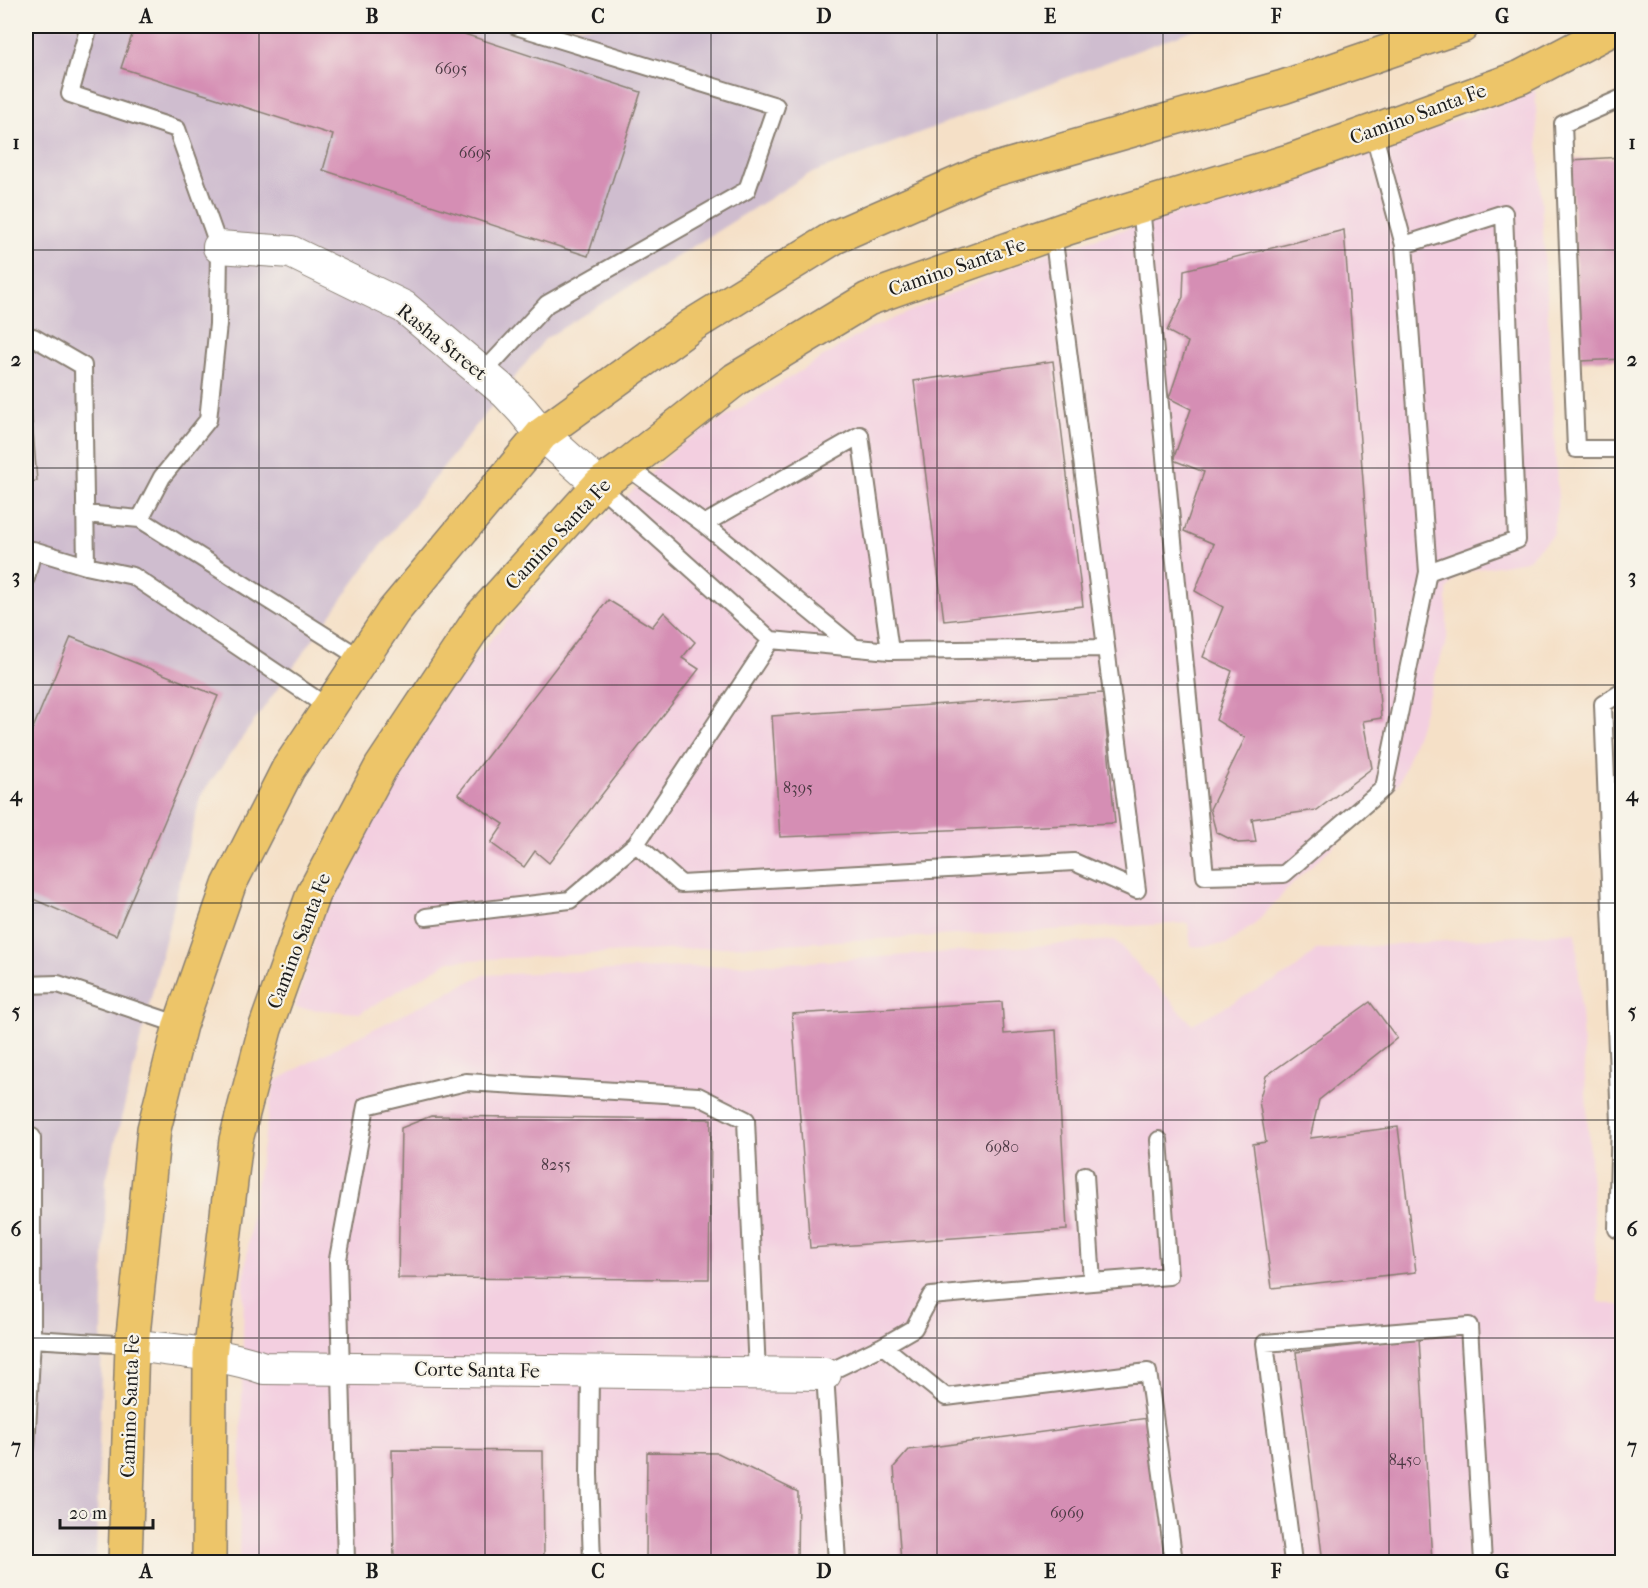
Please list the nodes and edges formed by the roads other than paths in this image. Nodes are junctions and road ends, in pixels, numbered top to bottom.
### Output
1 (89, 26) edge
2 (516, 26) edge
3 (1462, 26) edge
4 (1618, 26) edge
5 (1623, 98) edge
6 (1373, 131) junction
7 (1141, 206) junction
8 (1053, 233) junction
9 (1404, 245) junction
10 (219, 247) junction
11 (26, 338) edge
12 (483, 373) junction
13 (542, 434) junction
14 (1623, 449) edge
15 (627, 466) junction
16 (599, 485) junction
17 (85, 514) junction
18 (140, 519) junction
19 (704, 524) junction
20 (29, 551) edge
21 (86, 566) junction
22 (1428, 572) junction
23 (26, 578) edge
24 (771, 640) junction
25 (855, 648) junction
26 (1106, 648) junction
27 (890, 651) junction
28 (362, 659) junction
29 (1623, 692) edge
30 (329, 708) junction
31 (636, 844) junction
32 (426, 917) dead end
33 (1617, 933) edge
34 (26, 985) edge
35 (180, 1025) junction
36 (1622, 1122) edge
37 (26, 1137) edge
38 (1159, 1140) dead end
39 (1085, 1175) dead end
40 (1623, 1230) edge
41 (1092, 1282) junction
42 (32, 1339) junction
43 (132, 1345) junction
44 (883, 1346) junction
45 (210, 1355) junction
46 (340, 1369) junction
47 (590, 1371) junction
48 (757, 1373) junction
49 (825, 1374) junction
50 (26, 1447) edge
51 (124, 1563) edge
52 (209, 1563) edge
53 (346, 1563) edge
54 (592, 1563) edge
55 (837, 1563) edge
56 (1174, 1563) edge
57 (1293, 1563) edge
58 (1483, 1563) edge

1 - 10 lane
2 - 12 lane
3 - 13 main road, Camino Santa Fe
4 - 6 main road, Camino Santa Fe
5 - 14 lane
6 - 7 main road, Camino Santa Fe
6 - 9 lane
7 - 8 main road, Camino Santa Fe
7 - 22 lane
8 - 15 main road, Camino Santa Fe
8 - 26 lane
9 - 22 lane
9 - 22 lane
10 - 12 street, Rasha Street
10 - 18 lane
11 - 17 lane
12 - 13 street, Rasha Street
13 - 16 street, Rasha Street
13 - 28 main road, Camino Santa Fe
15 - 16 main road, Camino Santa Fe
15 - 19 lane
16 - 24 lane
16 - 45 main road, Camino Santa Fe
17 - 18 lane
17 - 21 lane
18 - 28 lane
19 - 25 lane
19 - 27 lane
20 - 21 lane
20 - 23 lane
21 - 30 lane
24 - 25 lane
24 - 31 lane
25 - 27 lane
26 - 27 lane
26 - 31 lane
28 - 30 main road, Camino Santa Fe
29 - 33 lane
30 - 35 main road, Camino Santa Fe
31 - 32 lane
33 - 36 lane
34 - 35 lane
35 - 43 main road, Camino Santa Fe
36 - 40 lane
37 - 42 lane
38 - 41 lane
39 - 41 lane
41 - 44 lane
42 - 43 lane
42 - 50 lane
43 - 45 street, Corte Santa Fe
43 - 51 main road, Camino Santa Fe
44 - 49 lane
44 - 56 lane
45 - 46 street, Corte Santa Fe
45 - 52 main road, Camino Santa Fe
46 - 47 street, Corte Santa Fe
46 - 48 lane
46 - 53 lane
47 - 48 street, Corte Santa Fe
47 - 54 lane
48 - 49 street, Corte Santa Fe
49 - 55 lane
57 - 58 lane

